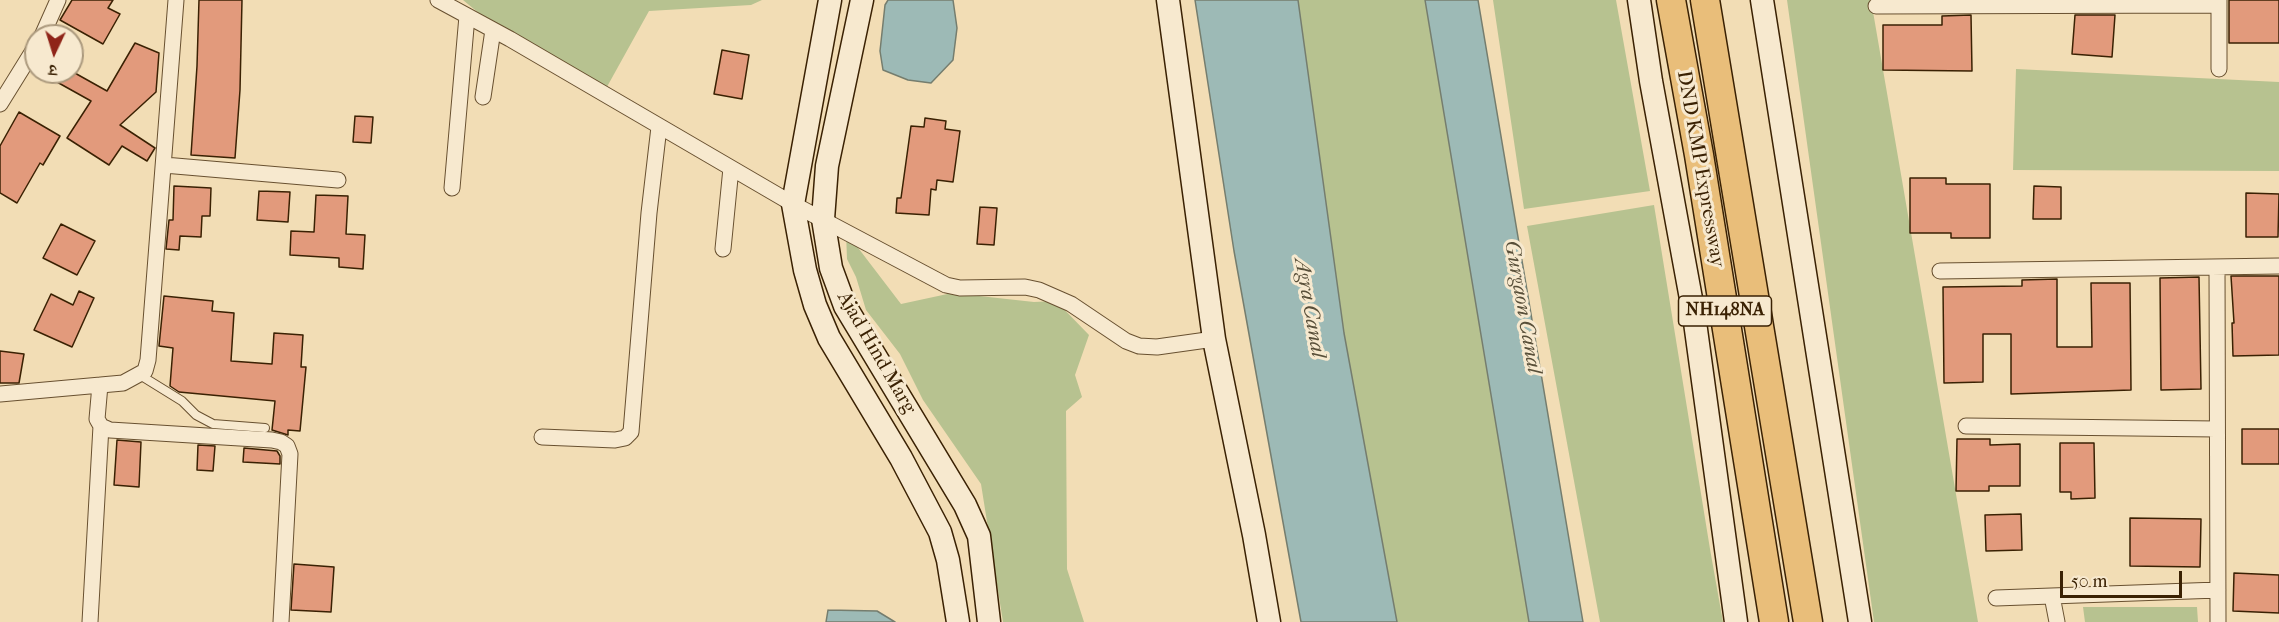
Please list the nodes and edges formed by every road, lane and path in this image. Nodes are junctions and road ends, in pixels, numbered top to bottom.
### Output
1 (58, 0) edge
2 (176, 0) edge
3 (438, 0) edge
4 (830, 0) edge
5 (862, 0) edge
6 (1168, 0) edge
7 (1639, 0) edge
8 (1671, 0) edge
9 (1705, 0) edge
10 (1762, 0) edge
11 (2219, 3) edge
12 (1876, 6) dead end
13 (467, 16) junction
14 (47, 24) edge
15 (493, 30) junction
16 (24, 65) edge
17 (2219, 69) dead end
18 (483, 97) dead end
19 (0, 104) edge
20 (660, 127) junction
21 (164, 165) junction
22 (731, 168) junction
23 (338, 180) dead end
24 (452, 188) dead end
25 (793, 204) junction
26 (823, 219) junction
27 (723, 249) dead end
28 (2279, 266) edge
29 (2217, 267) junction
30 (1940, 271) dead end
31 (1214, 339) junction
32 (140, 375) junction
33 (100, 385) junction
34 (0, 394) edge
35 (100, 426) junction
36 (1966, 426) dead end
37 (265, 428) dead end
38 (2216, 429) junction
39 (542, 437) dead end
40 (2218, 590) junction
41 (2052, 596) junction
42 (1996, 598) dead end
43 (90, 622) edge
44 (281, 622) edge
45 (958, 622) edge
46 (989, 622) edge
47 (1269, 622) edge
48 (1736, 622) edge
49 (1774, 622) edge
50 (1808, 622) edge
51 (1860, 622) edge
52 (2056, 622) edge
53 (2218, 622) edge

1 - 14 street
2 - 21 street
3 - 13 street
4 - 25 street
5 - 26 street, Ajad Hind Marg
6 - 31 street
7 - 48 street
8 - 49 highway, DND KMP Expressway / NH148NA
9 - 50 highway, DND KMP Expressway / NH148NA
10 - 51 street
11 - 12 street
11 - 17 street
13 - 15 street
13 - 24 street
15 - 18 street
15 - 20 street
16 - 19 street
20 - 22 street
20 - 39 street
21 - 23 street
21 - 32 street
22 - 25 street
22 - 27 street
25 - 26 street
25 - 45 street
26 - 31 street
26 - 46 street, Ajad Hind Marg
28 - 29 street
29 - 30 street
29 - 38 street
31 - 47 street
32 - 33 street
32 - 37 lane
33 - 34 street
33 - 35 street
35 - 43 street
35 - 44 street
36 - 38 street
38 - 40 street
40 - 41 street
40 - 53 street
41 - 42 street
41 - 52 street

